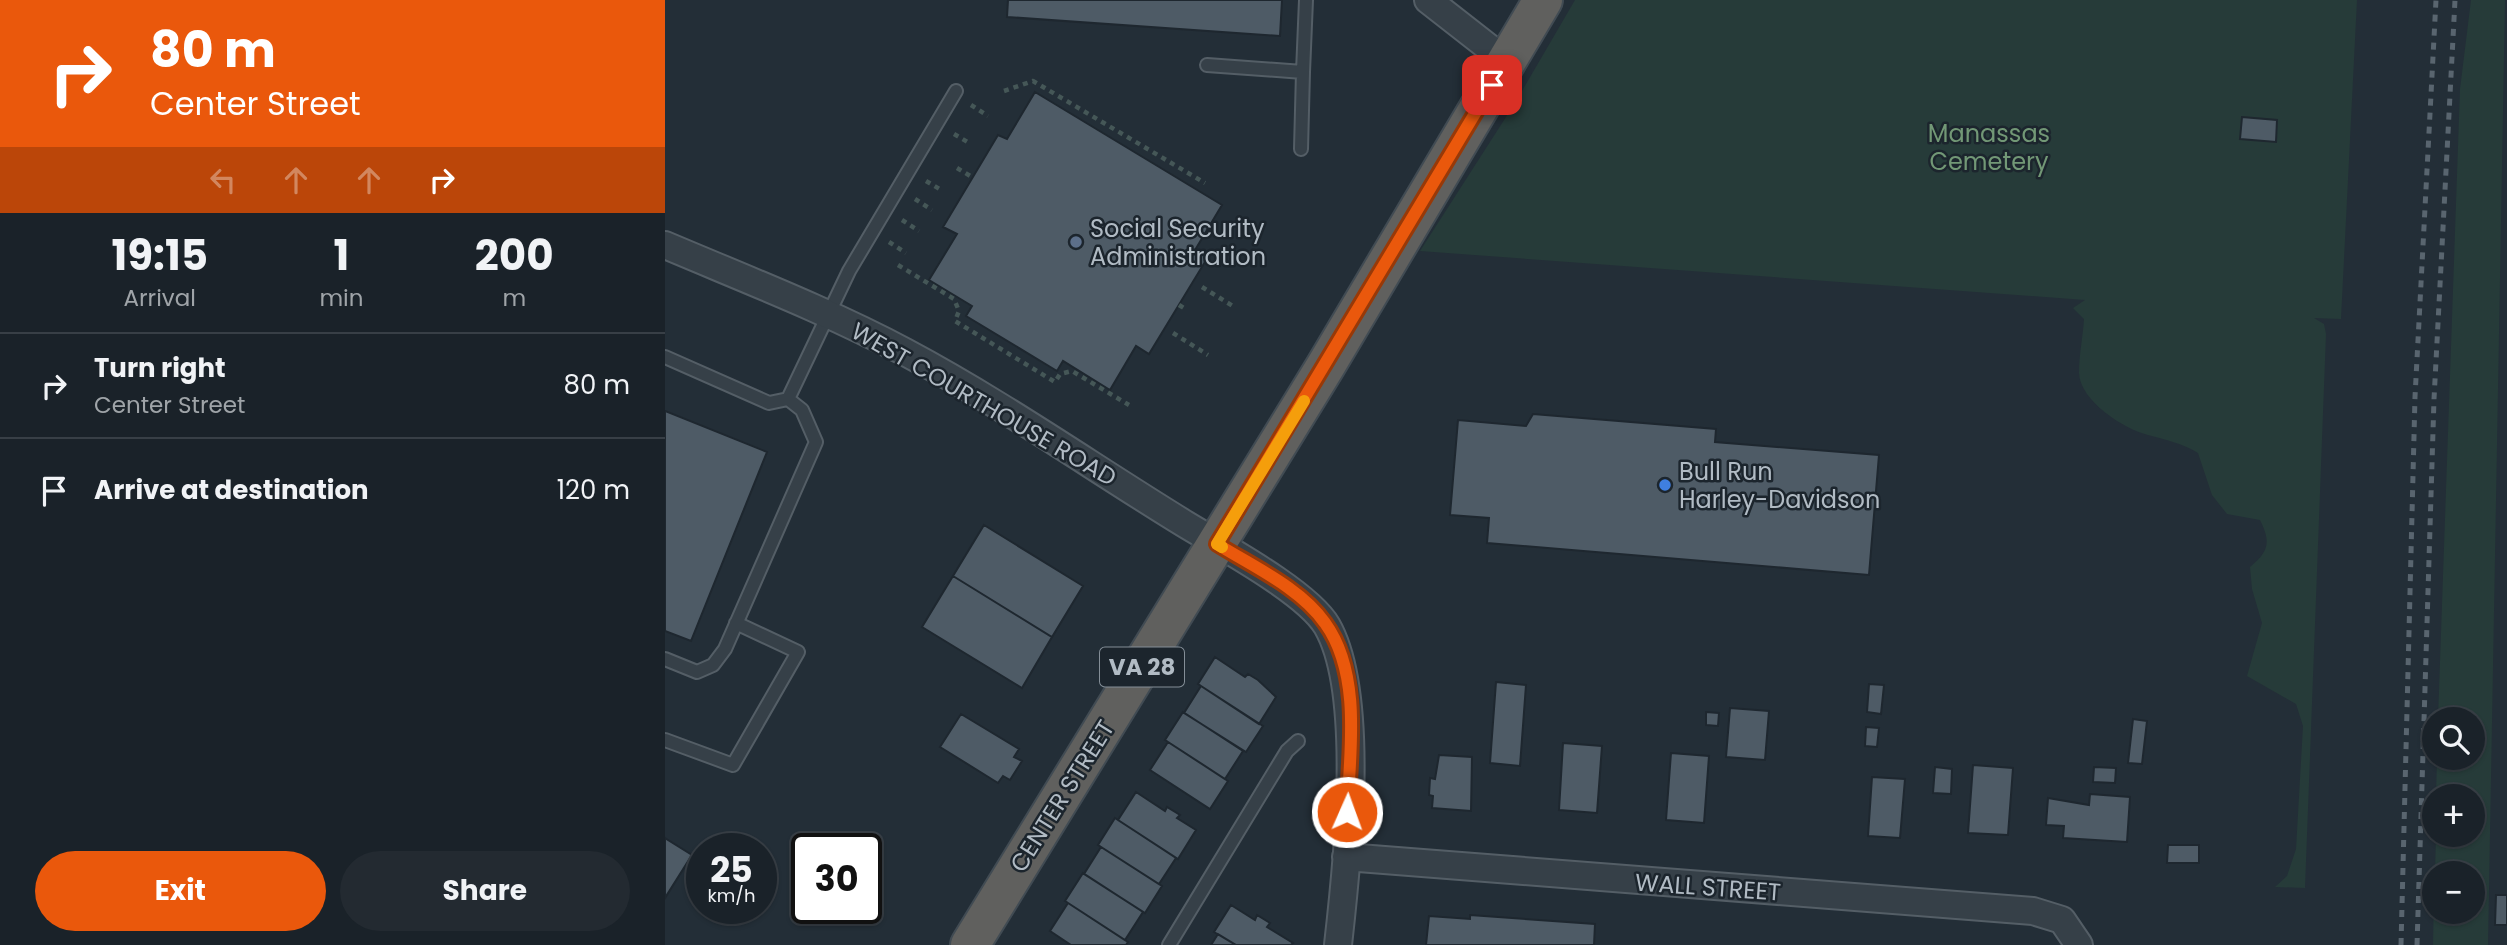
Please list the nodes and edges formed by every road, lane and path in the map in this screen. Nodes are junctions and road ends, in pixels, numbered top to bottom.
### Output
1 (1306, 0) edge
2 (1428, 0) edge
3 (1542, 2) edge
4 (1506, 61) junction
5 (1207, 65) dead end
6 (1303, 72) junction
7 (956, 91) dead end
8 (1004, 91) dead end
9 (1301, 149) dead end
10 (957, 168) dead end
11 (972, 177) dead end
12 (1205, 183) dead end
13 (665, 245) edge
14 (898, 265) dead end
15 (1202, 287) dead end
16 (1179, 305) dead end
17 (1236, 308) dead end
18 (1187, 310) dead end
19 (829, 315) junction
20 (1173, 333) dead end
21 (1208, 355) dead end
22 (665, 356) edge
23 (788, 399) junction
24 (1129, 405) dead end
25 (1217, 544) junction
26 (736, 623) junction
27 (665, 659) edge
28 (665, 740) edge
29 (1299, 741) dead end
30 (1346, 857) junction
31 (2073, 935) edge
32 (970, 945) edge
33 (1169, 945) edge
34 (1338, 945) edge

1 - 6 lane
2 - 4 street
3 - 4 highway, CENTER STREET / VA 28
4 - 25 highway, CENTER STREET / VA 28
5 - 6 lane
6 - 9 lane
7 - 19 lane
8 - 12 path
10 - 11 path
13 - 19 street, WEST COURTHOUSE ROAD
14 - 24 path
15 - 17 path
16 - 18 path
19 - 23 lane
19 - 25 street, WEST COURTHOUSE ROAD
20 - 21 path
22 - 23 lane
23 - 26 lane
25 - 30 street, WEST COURTHOUSE ROAD
25 - 32 highway, CENTER STREET / VA 28
26 - 27 lane
26 - 28 lane
29 - 33 lane
30 - 31 street, WALL STREET
30 - 34 street, WEST COURTHOUSE ROAD

